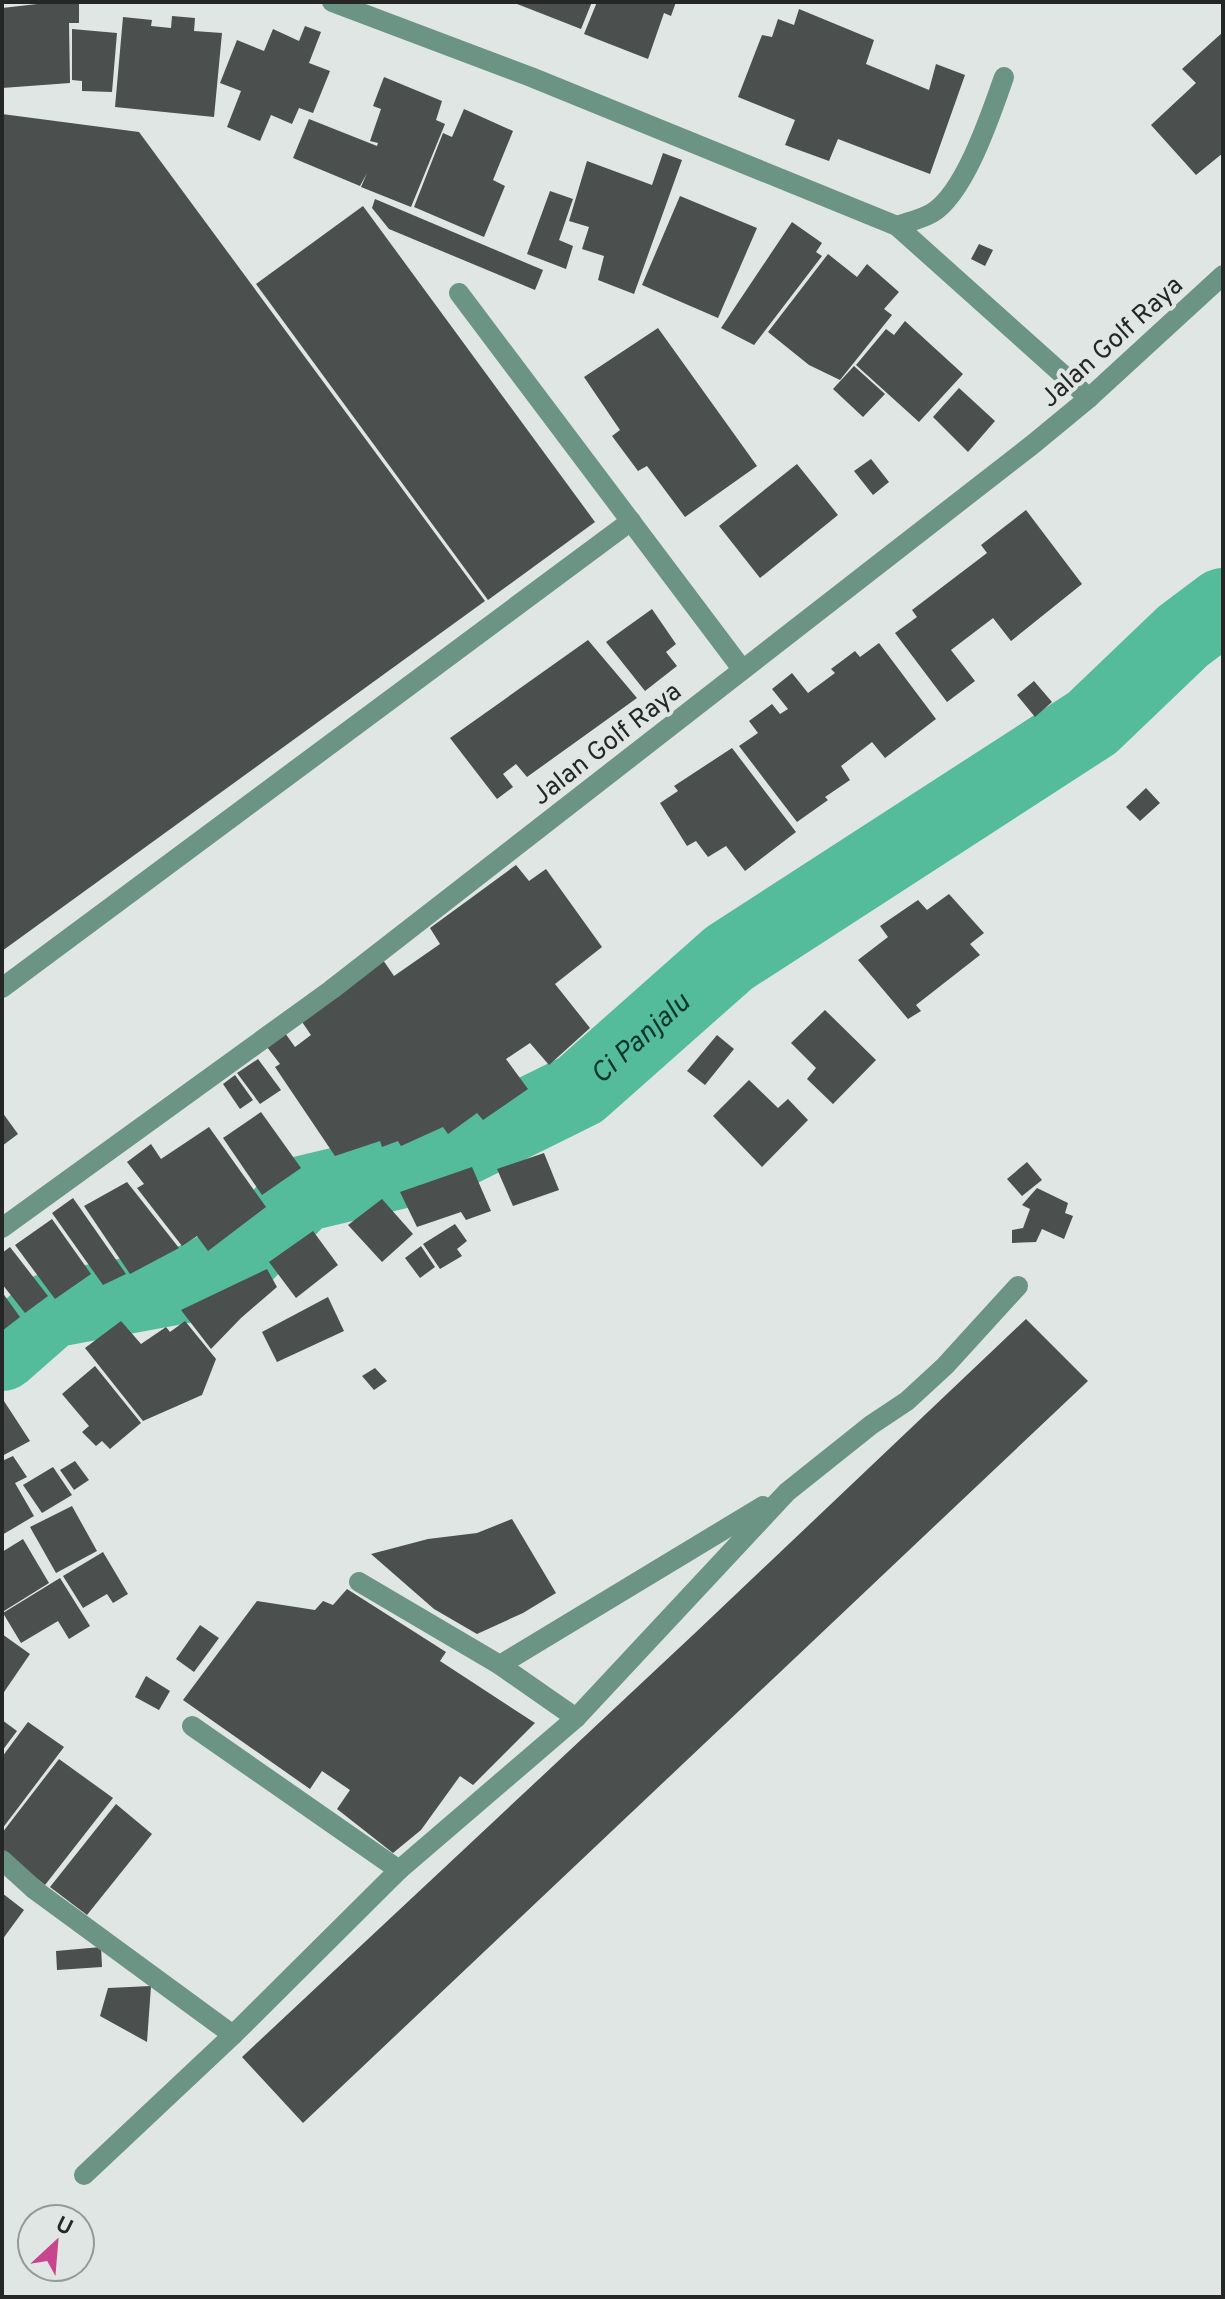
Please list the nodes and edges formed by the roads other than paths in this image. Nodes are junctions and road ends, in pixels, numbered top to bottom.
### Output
1 (332, 2) edge
2 (1004, 77) dead end
3 (897, 226) junction
4 (1223, 275) edge
5 (459, 293) dead end
6 (1089, 398) junction
7 (631, 521) junction
8 (742, 669) junction
9 (2, 988) edge
10 (2, 1228) edge
11 (1018, 1286) dead end
12 (787, 1492) junction
13 (359, 1582) dead end
14 (500, 1665) junction
15 (576, 1718) junction
16 (192, 1726) dead end
17 (2, 1860) edge
18 (399, 1870) junction
19 (233, 2035) junction
20 (84, 2175) dead end

1 - 3 street
2 - 3 street
3 - 6 street
4 - 6 street, Jalan Golf Raya
5 - 7 street
6 - 8 street, Jalan Golf Raya
7 - 8 street
7 - 9 street
8 - 10 street, Jalan Golf Raya
11 - 12 street
12 - 14 street
12 - 15 street
13 - 14 street
14 - 15 street
15 - 18 street
16 - 18 street
17 - 19 street
18 - 19 street
19 - 20 street

